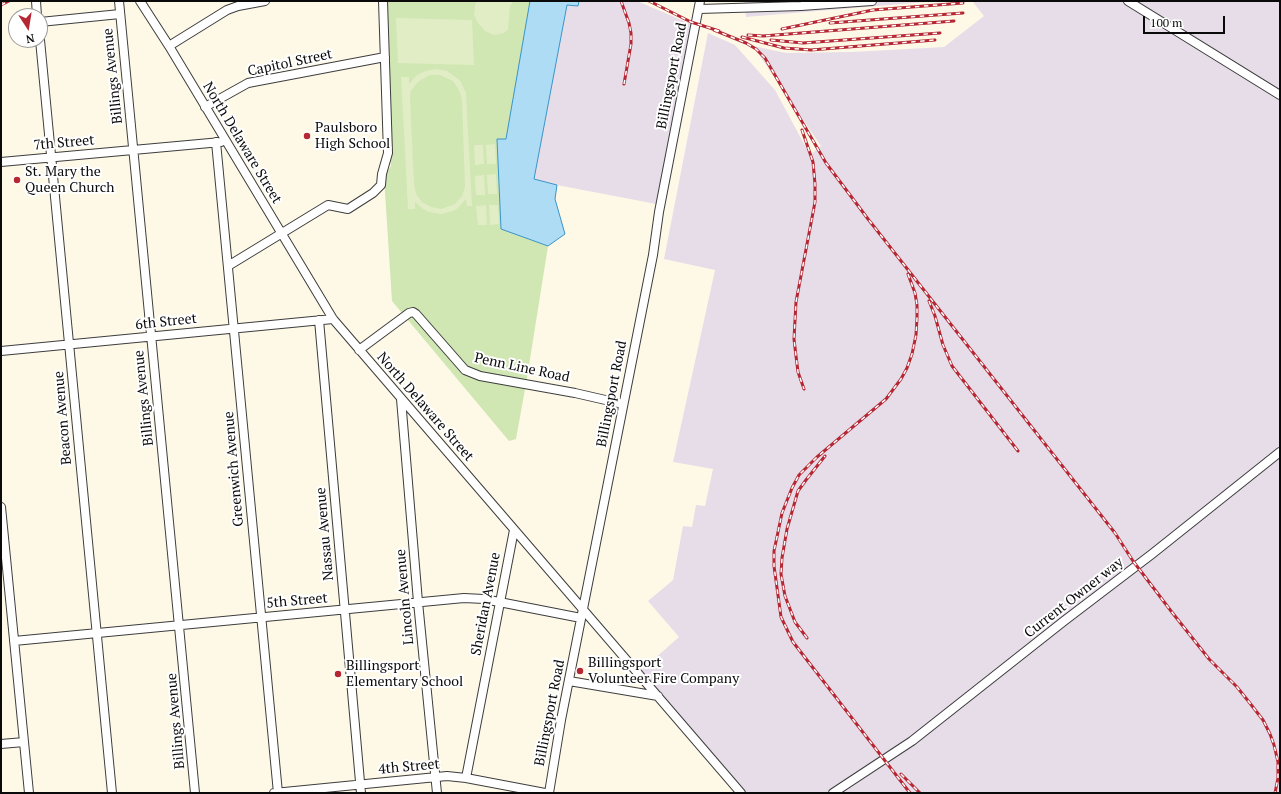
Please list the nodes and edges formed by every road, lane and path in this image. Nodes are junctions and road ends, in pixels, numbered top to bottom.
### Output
1 (119, 1) edge
2 (140, 1) edge
3 (265, 1) edge
4 (383, 1) edge
5 (872, 1) edge
6 (1128, 1) edge
7 (699, 5) edge
8 (120, 14) junction
9 (48, 21) edge
10 (169, 46) junction
11 (41, 48) edge
12 (385, 57) junction
13 (1280, 95) edge
14 (205, 107) junction
15 (226, 141) junction
16 (216, 142) junction
17 (134, 150) junction
18 (51, 158) junction
19 (1, 162) edge
20 (281, 233) junction
21 (228, 266) junction
22 (333, 319) junction
23 (319, 320) junction
24 (234, 328) junction
25 (151, 336) junction
26 (69, 345) junction
27 (359, 350) junction
28 (1, 351) edge
29 (401, 399) junction
30 (623, 404) junction
31 (1280, 452) edge
32 (1, 508) edge
33 (514, 530) junction
34 (418, 602) junction
35 (499, 602) junction
36 (345, 610) junction
37 (582, 614) junction
38 (261, 617) junction
39 (180, 625) junction
40 (97, 633) junction
41 (14, 641) junction
42 (569, 681) junction
43 (658, 696) junction
44 (24, 742) junction
45 (1, 744) edge
46 (436, 777) junction
47 (466, 778) junction
48 (360, 789) edge
49 (29, 793) edge
50 (112, 793) edge
51 (196, 793) edge
52 (273, 793) edge
53 (278, 793) edge
54 (437, 793) edge
55 (545, 793) edge
56 (549, 793) edge
57 (741, 793) edge
58 (834, 793) edge

1 - 8 street, Billings Avenue
2 - 10 street, North Delaware Street
3 - 10 street
4 - 12 street
5 - 7 street
6 - 13 street
7 - 30 street, Billingsport Road
8 - 9 street
8 - 17 street, Billings Avenue
10 - 14 street, North Delaware Street
11 - 18 street, Beacon Avenue
12 - 14 street, Capitol Street
12 - 20 street
14 - 15 street, North Delaware Street
15 - 16 street, 7th Street
15 - 20 street, North Delaware Street
16 - 17 street, 7th Street
16 - 21 street, Greenwich Avenue
17 - 18 street, 7th Street
17 - 25 street, Billings Avenue
18 - 19 street, 7th Street
18 - 26 street, Beacon Avenue
20 - 21 street
20 - 22 street, North Delaware Street
21 - 24 street, Greenwich Avenue
22 - 23 street, 6th Street
22 - 27 street, North Delaware Street
23 - 24 street, 6th Street
23 - 36 street, Nassau Avenue
24 - 25 street, 6th Street
24 - 38 street, Greenwich Avenue
25 - 26 street, 6th Street
25 - 39 street, Billings Avenue
26 - 28 street, 6th Street
26 - 40 street, Beacon Avenue
27 - 29 street, North Delaware Street
27 - 30 street, Penn Line Road
29 - 33 street, North Delaware Street
29 - 34 street, Lincoln Avenue
30 - 37 street, Billingsport Road
31 - 58 street, Current Owner way
32 - 41 street
33 - 35 street, Sheridan Avenue
33 - 37 street, North Delaware Street
34 - 35 street, 5th Street
34 - 36 street, 5th Street
34 - 46 street, Lincoln Avenue
35 - 37 street, 5th Street
35 - 47 street, Sheridan Avenue
36 - 38 street, 5th Street
36 - 48 street, Nassau Avenue
37 - 42 street, Billingsport Road
37 - 43 street, North Delaware Street
38 - 39 street, 5th Street
38 - 53 street, Greenwich Avenue
39 - 40 street, 5th Street
39 - 51 street, Billings Avenue
40 - 41 street, 5th Street
40 - 50 street, Beacon Avenue
41 - 44 street
42 - 43 street
42 - 56 street, Billingsport Road
43 - 57 street, North Delaware Street
44 - 45 street
44 - 49 street
46 - 47 street, 4th Street
46 - 48 street, 4th Street
46 - 54 street, Lincoln Avenue
47 - 55 street, 4th Street
48 - 53 street, 4th Street
52 - 53 street, 4th Street

